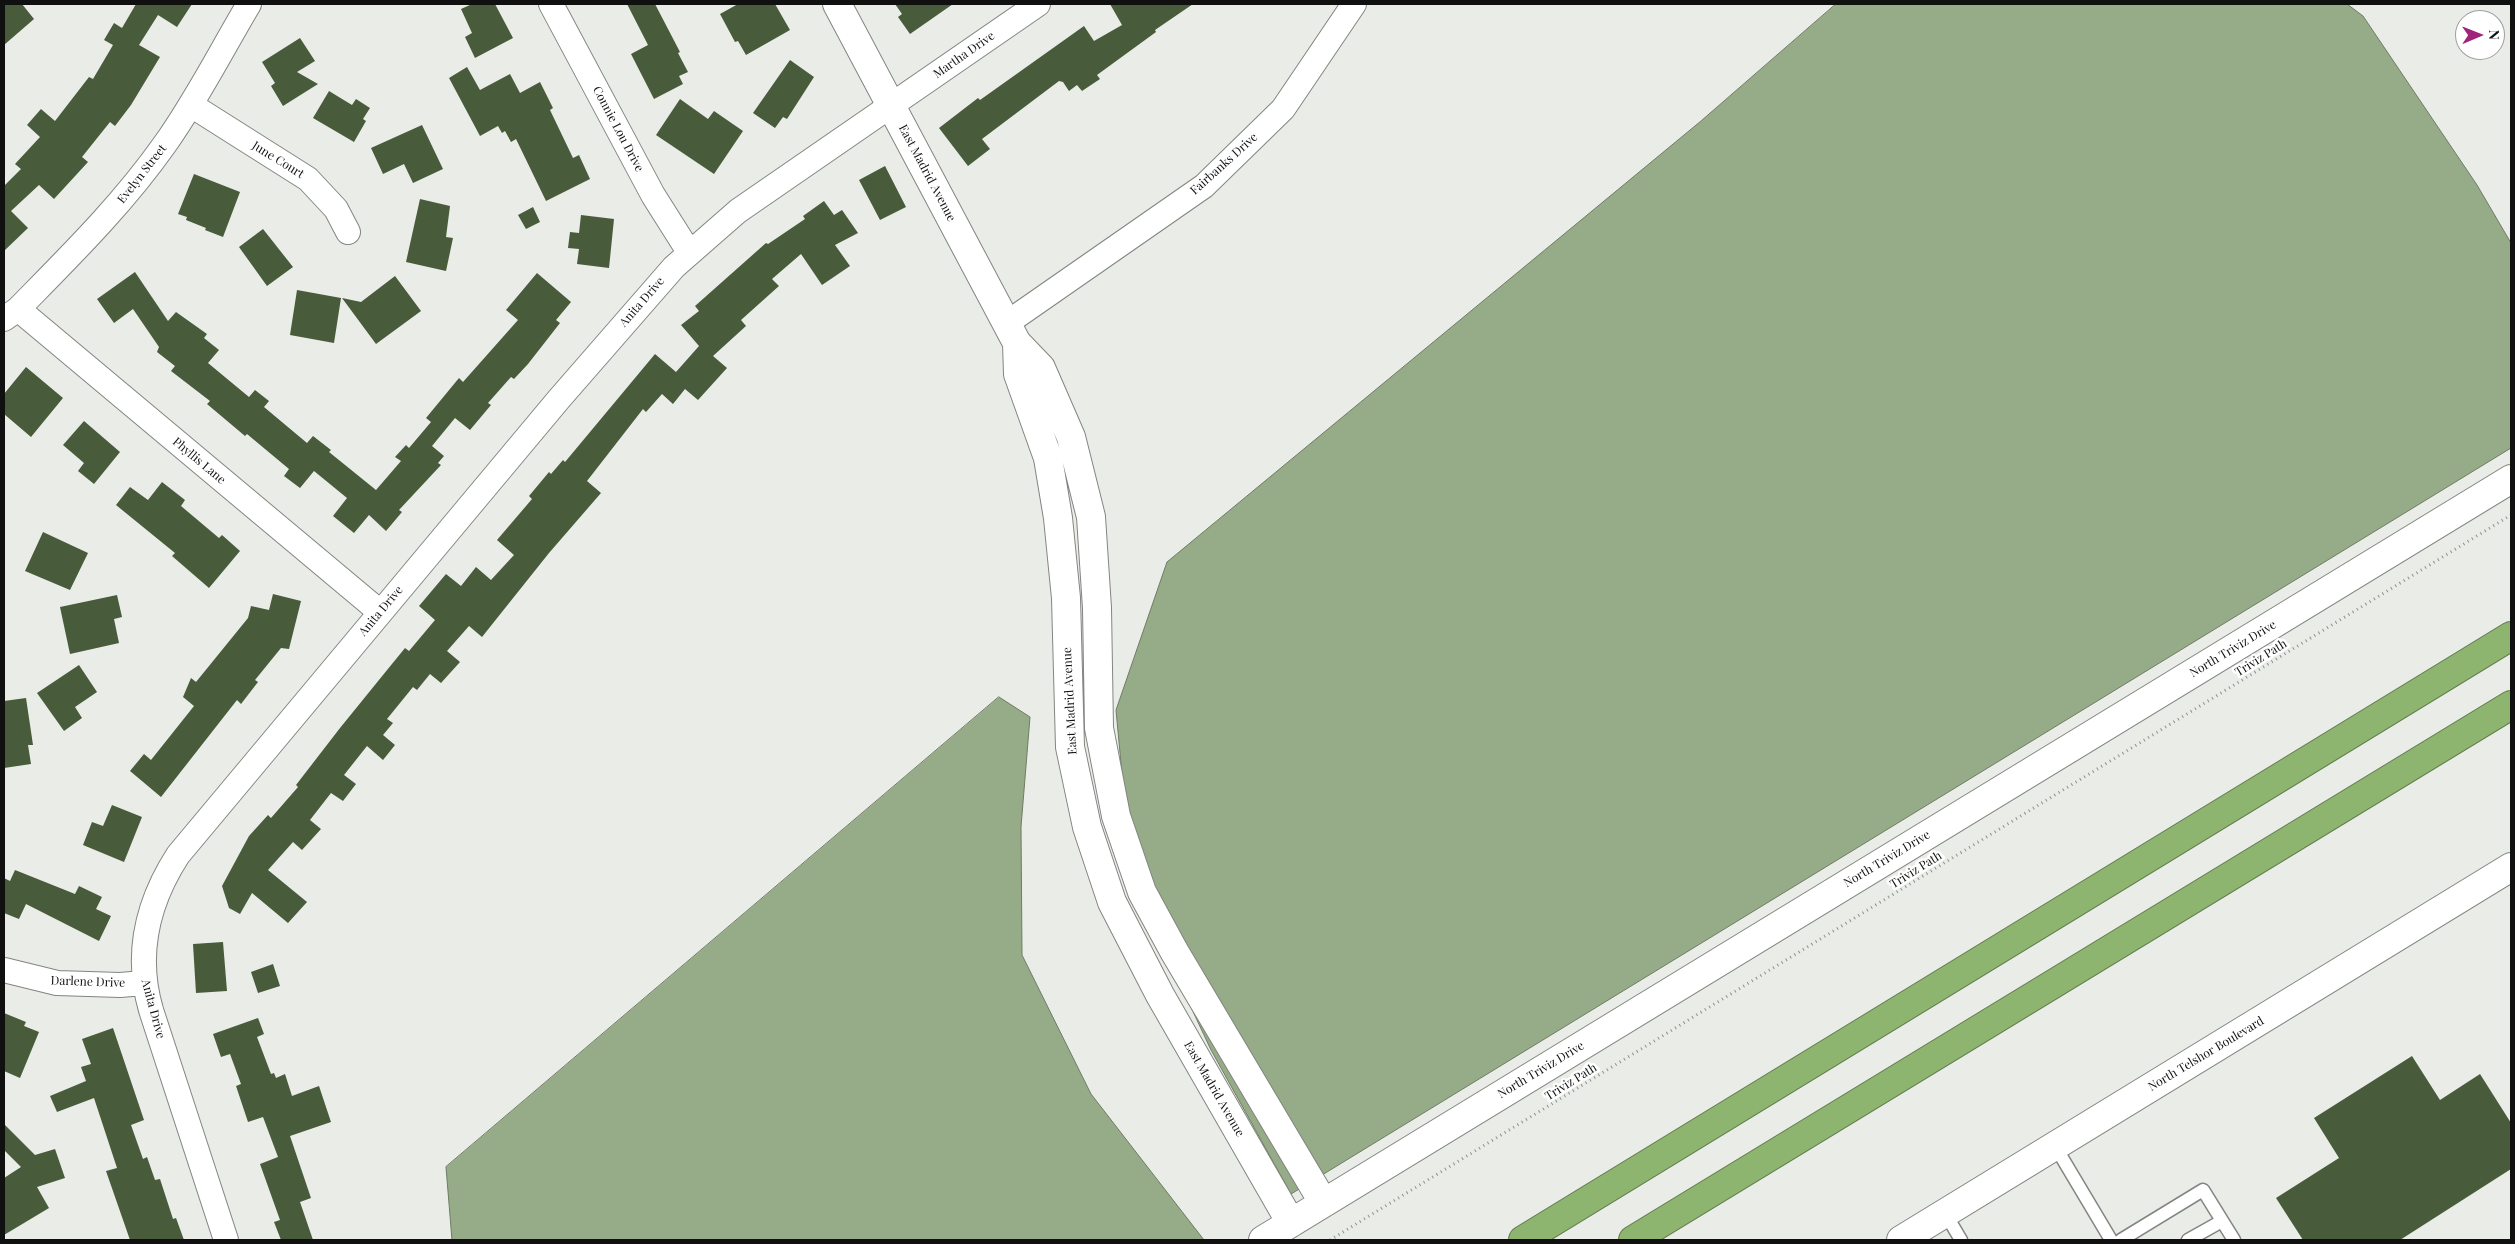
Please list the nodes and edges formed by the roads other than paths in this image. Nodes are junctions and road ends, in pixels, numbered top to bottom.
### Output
1 (249, 4) edge
2 (551, 4) edge
3 (837, 4) edge
4 (1038, 4) edge
5 (1354, 4) edge
6 (191, 105) junction
7 (891, 105) junction
8 (348, 232) dead end
9 (689, 252) junction
10 (11, 314) edge
11 (1012, 333) junction
12 (2511, 479) edge
13 (380, 612) junction
14 (2511, 636) edge
15 (2511, 706) edge
16 (2511, 867) edge
17 (4, 970) edge
18 (144, 982) junction
19 (2055, 1146) junction
20 (1323, 1202) junction
21 (1945, 1214) junction
22 (2222, 1221) junction
23 (1291, 1223) junction
24 (226, 1240) edge
25 (1263, 1240) edge
26 (1523, 1240) edge
27 (1632, 1240) edge
28 (1901, 1240) edge
29 (1961, 1240) edge
30 (2111, 1240) edge
31 (2121, 1240) edge
32 (2188, 1240) edge
33 (2234, 1240) edge

1 - 6 street, Evelyn Street
2 - 9 street, Connie Lou Drive
3 - 7 street, East Madrid Avenue
4 - 7 street, Martha Drive
5 - 11 street, Fairbanks Drive
6 - 8 street, June Court
6 - 10 street, Evelyn Street
7 - 9 street, Anita Drive
7 - 11 street, East Madrid Avenue
9 - 13 street, Anita Drive
10 - 13 street, Phyllis Lane
11 - 20 street, East Madrid Avenue
11 - 23 street, East Madrid Avenue
12 - 20 street, North Triviz Drive
13 - 18 street, Anita Drive
14 - 26 highway
15 - 27 highway
16 - 19 street, North Telshor Boulevard
17 - 18 street, Darlene Drive
18 - 24 street, Anita Drive
19 - 21 street, North Telshor Boulevard
19 - 30 lane
20 - 23 street, North Triviz Drive
21 - 28 street, North Telshor Boulevard
21 - 29 lane
22 - 31 lane
22 - 32 lane
22 - 33 lane
23 - 25 street, North Triviz Drive

